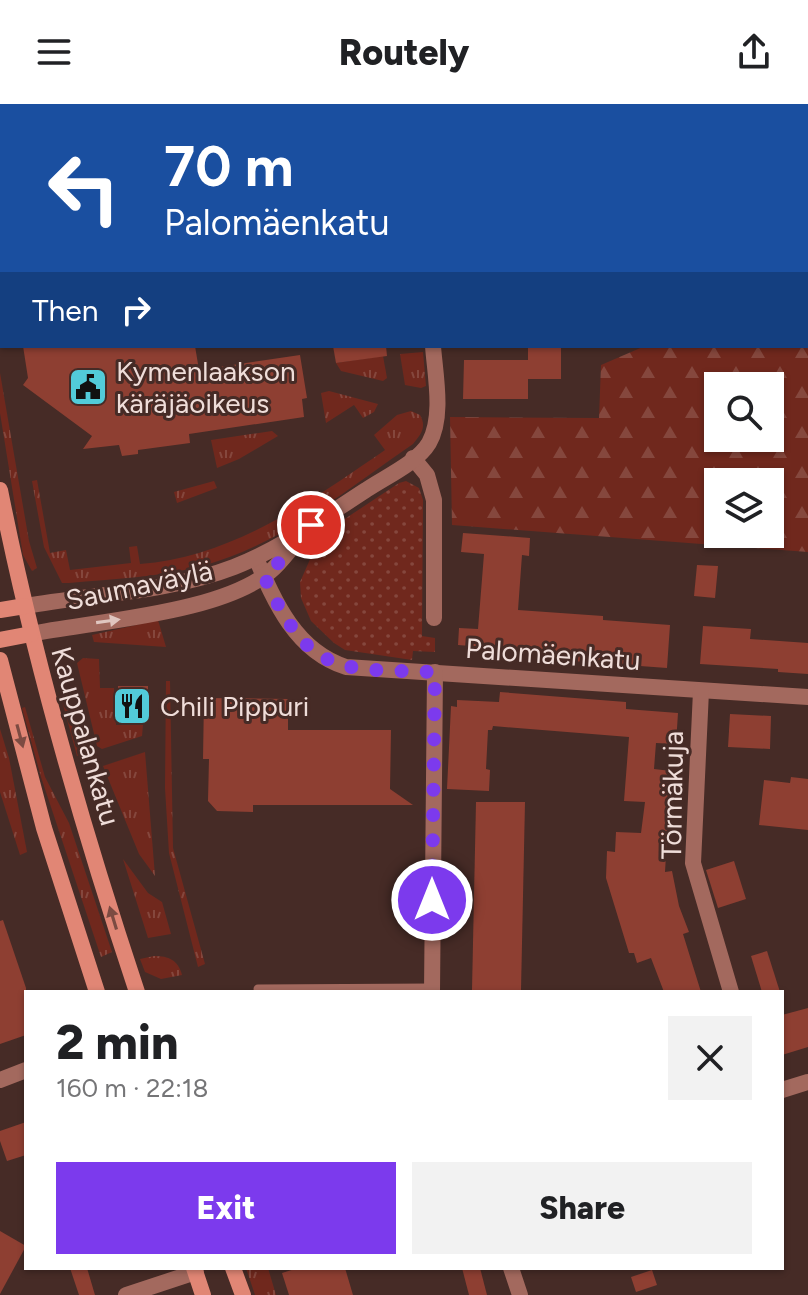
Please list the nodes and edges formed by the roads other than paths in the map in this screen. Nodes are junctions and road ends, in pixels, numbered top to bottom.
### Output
1 (433, 348) edge
2 (413, 458) junction
3 (0, 490) edge
4 (311, 525) junction
5 (256, 558) junction
6 (264, 576) junction
7 (25, 606) junction
8 (0, 610) edge
9 (434, 618) dead end
10 (31, 634) junction
11 (0, 640) edge
12 (0, 660) edge
13 (435, 672) junction
14 (701, 691) junction
15 (808, 697) edge
16 (258, 989) dead end
17 (96, 990) edge
18 (136, 990) edge
19 (432, 990) edge
20 (730, 990) edge
21 (24, 1071) edge
22 (0, 1080) edge
23 (808, 1082) edge
24 (784, 1089) edge
25 (195, 1270) edge
26 (234, 1270) edge
27 (512, 1270) edge
28 (126, 1295) edge
29 (203, 1295) edge
30 (243, 1295) edge
31 (520, 1295) edge

1 - 2 street, Saumaväylä
2 - 4 street, Saumaväylä
2 - 9 street
3 - 7 main road, Kauppalankatu
4 - 5 street, Saumaväylä
4 - 6 street, Saumaväylä
5 - 6 street, Palomäenkatu
5 - 7 street, Saumaväylä
10 -> 6 street, Saumaväylä
6 - 13 street, Palomäenkatu
7 - 8 main road
7 - 10 main road, Kauppalankatu
10 - 11 main road, Saumaväylä
18 -> 10 main road, Kauppalankatu
12 -> 17 main road
13 - 14 street, Palomäenkatu
13 - 19 street
14 - 15 street, Palomäenkatu
14 - 20 street, Törmäkuja
16 - 19 lane
21 - 22 street
23 - 24 street
25 - 28 street
25 - 29 main road
26 - 30 main road
27 - 31 street

